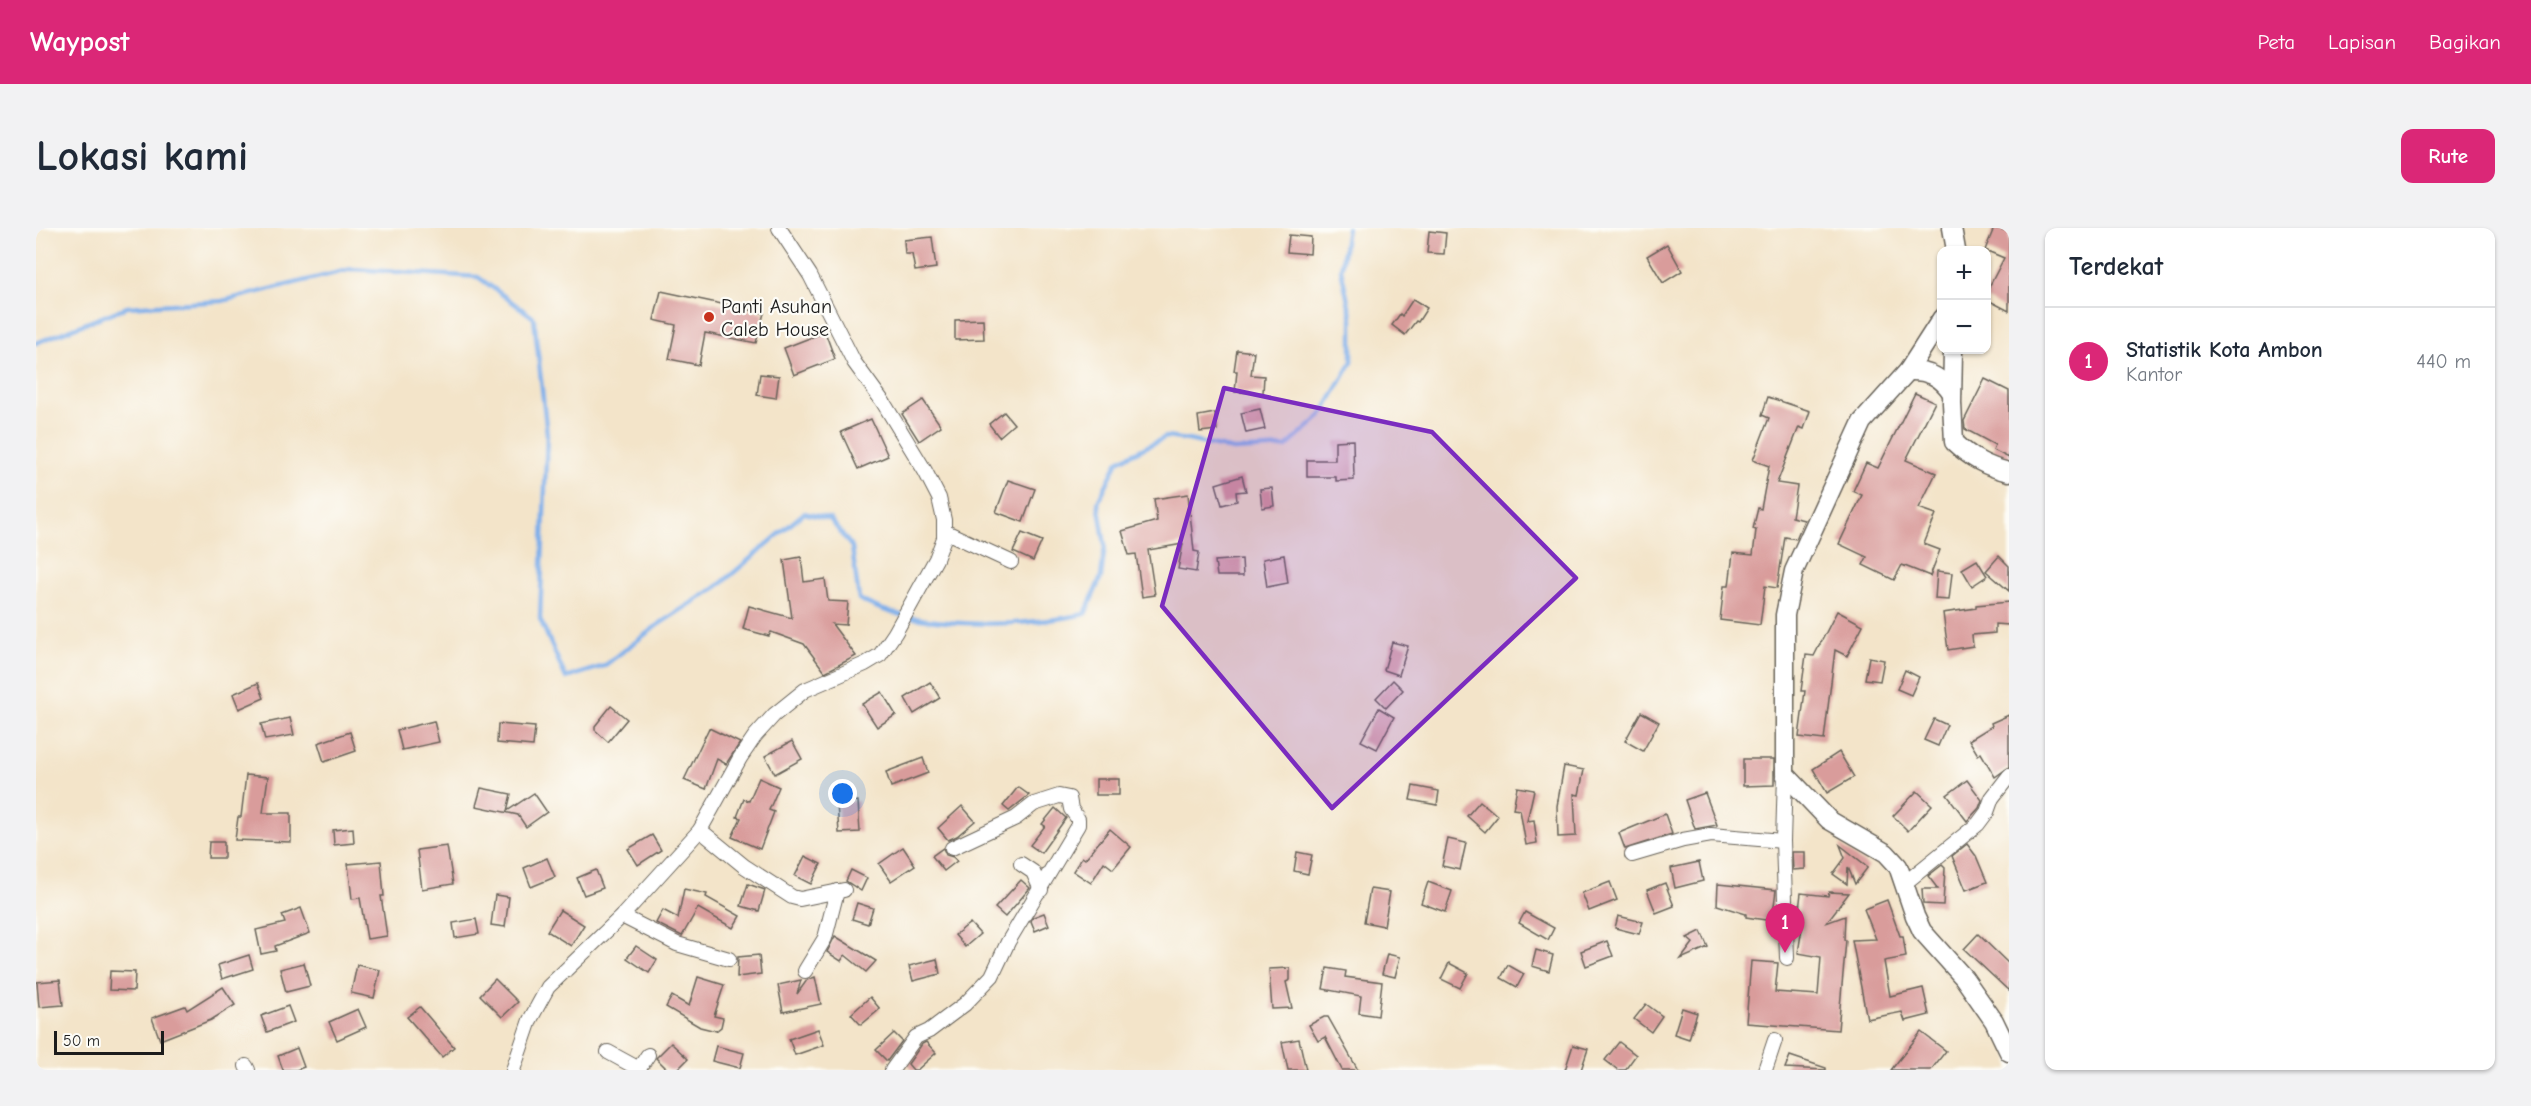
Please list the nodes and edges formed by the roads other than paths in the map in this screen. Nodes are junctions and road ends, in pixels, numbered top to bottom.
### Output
1 (779, 228) edge
2 (1952, 228) edge
3 (1955, 246) edge
4 (1937, 324) edge
5 (1953, 354) edge
6 (1908, 371) junction
7 (1952, 393) junction
8 (2009, 472) edge
9 (944, 531) junction
10 (1011, 562) dead end
11 (1785, 774) junction
12 (2009, 776) edge
13 (700, 830) junction
14 (1782, 841) junction
15 (952, 848) dead end
16 (1632, 855) dead end
17 (1021, 864) dead end
18 (1905, 883) junction
19 (1041, 890) junction
20 (622, 916) junction
21 (1787, 958) dead end
22 (729, 959) dead end
23 (805, 971) dead end
24 (1775, 1040) dead end
25 (608, 1052) dead end
26 (2009, 1052) edge
27 (648, 1055) dead end
28 (639, 1069) edge
29 (513, 1070) edge
30 (892, 1070) edge
31 (1765, 1070) edge

1 - 9 street
2 - 3 street
4 - 6 street
5 - 7 street
6 - 7 street
6 - 11 street
7 - 8 street
9 - 10 street
9 - 13 street
11 - 14 street
11 - 18 street
12 - 18 street
13 - 20 street
13 - 23 street
14 - 16 street
14 - 21 street
15 - 19 street
17 - 19 street
18 - 26 street
19 - 30 street
20 - 22 street
20 - 29 street
24 - 31 street
25 - 28 street
27 - 28 street

